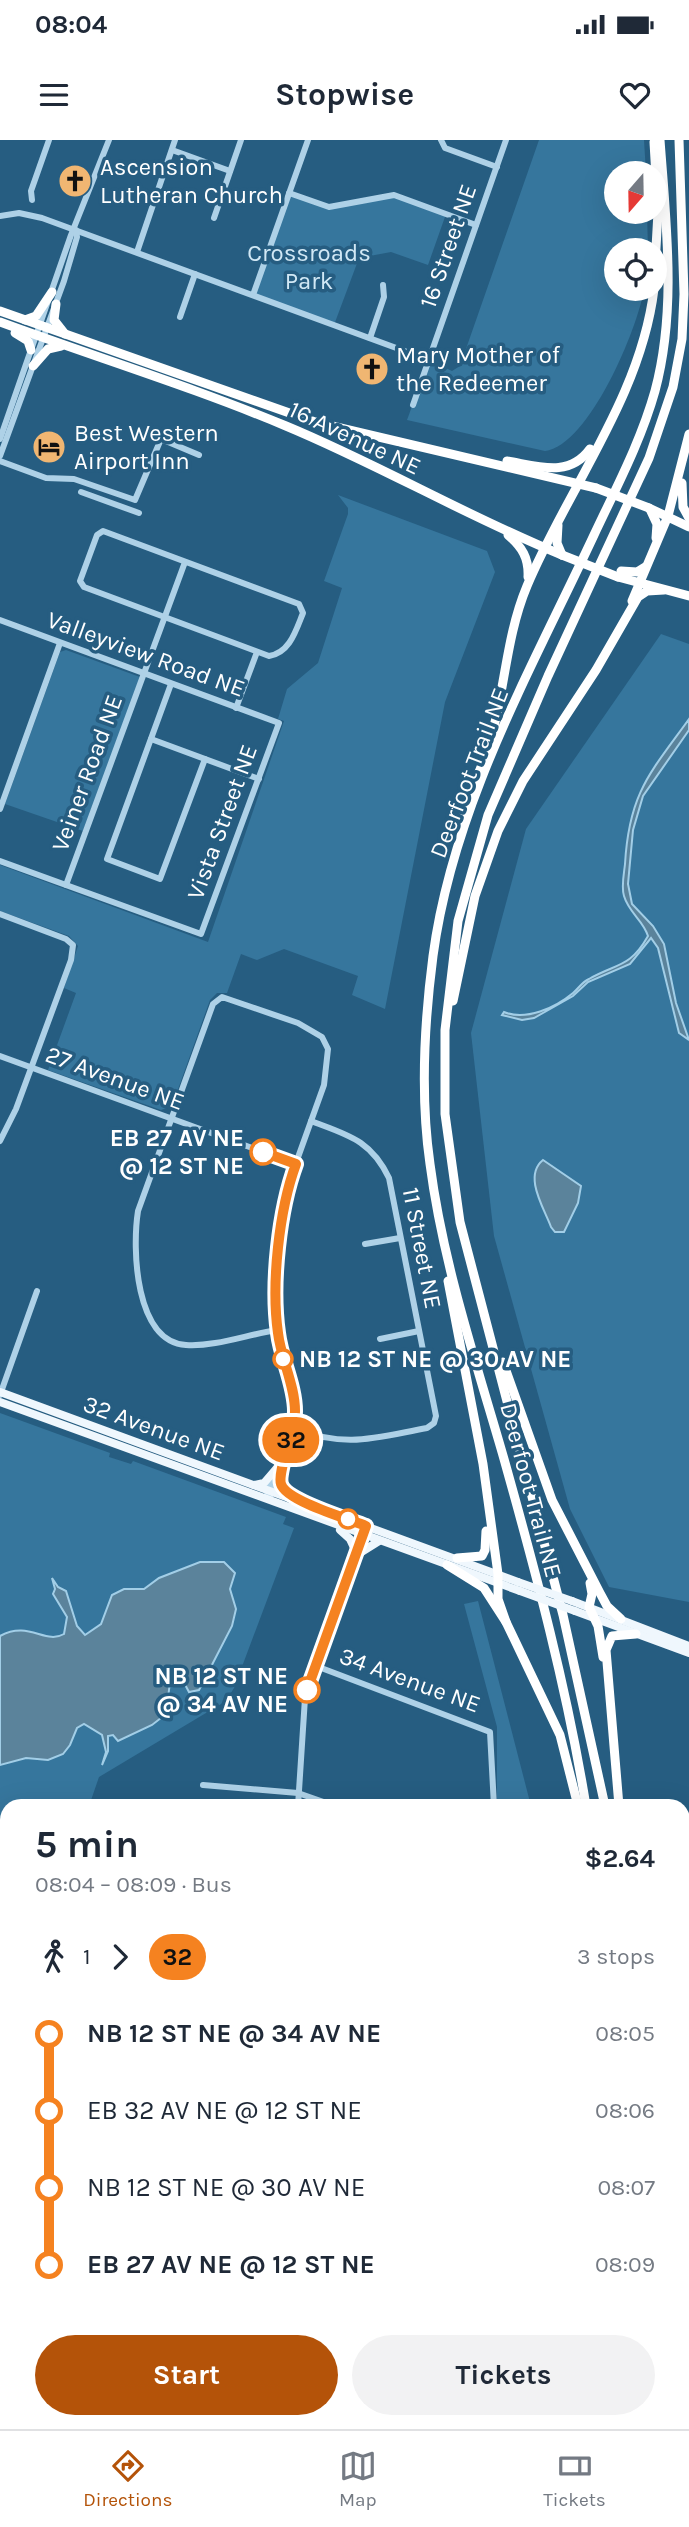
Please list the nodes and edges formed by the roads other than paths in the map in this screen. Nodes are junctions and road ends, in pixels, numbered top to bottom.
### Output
1 (49, 140) edge
2 (110, 140) edge
3 (176, 140) edge
4 (241, 140) edge
5 (308, 140) edge
6 (441, 140) edge
7 (506, 140) edge
8 (654, 140) edge
9 (660, 140) edge
10 (679, 140) edge
11 (172, 150) junction
12 (681, 162) junction
13 (497, 167) junction
14 (230, 171) junction
15 (289, 193) junction
16 (32, 200) dead end
17 (0, 216) edge
18 (214, 218) dead end
19 (689, 220) edge
20 (476, 225) junction
21 (76, 230) junction
22 (656, 238) edge
23 (137, 252) junction
24 (195, 274) junction
25 (383, 285) dead end
26 (52, 292) junction
27 (254, 295) junction
28 (652, 301) edge
29 (56, 304) junction
30 (0, 311) edge
31 (180, 317) dead end
32 (24, 320) junction
33 (0, 325) edge
34 (42, 332) junction
35 (66, 336) junction
36 (370, 338) junction
37 (65, 347) junction
38 (31, 350) junction
39 (429, 360) junction
40 (33, 366) junction
41 (626, 387) junction
42 (413, 405) dead end
43 (689, 434) edge
44 (0, 439) edge
45 (199, 455) dead end
46 (0, 459) edge
47 (472, 460) junction
48 (683, 466) junction
49 (577, 482) junction
50 (596, 488) junction
51 (81, 492) dead end
52 (570, 496) junction
53 (649, 508) junction
54 (139, 513) dead end
55 (668, 516) junction
56 (689, 518) edge
57 (559, 520) junction
58 (689, 527) edge
59 (498, 528) junction
60 (655, 547) junction
61 (544, 548) junction
62 (562, 555) junction
63 (185, 562) junction
64 (647, 566) junction
65 (620, 574) junction
66 (639, 583) junction
67 (527, 586) junction
68 (664, 590) junction
69 (689, 596) edge
70 (164, 617) junction
71 (0, 620) edge
72 (60, 643) junction
73 (611, 645) junction
74 (257, 652) junction
75 (143, 674) junction
76 (171, 684) junction
77 (236, 708) junction
78 (279, 723) joint
79 (151, 739) junction
80 (205, 759) junction
81 (259, 779) junction
82 (0, 808) edge
83 (0, 861) edge
84 (66, 885) junction
85 (0, 914) edge
86 (0, 1056) edge
87 (425, 1057) junction
88 (32, 1068) junction
89 (445, 1070) junction
90 (170, 1119) junction
91 (311, 1121) junction
92 (0, 1141) edge
93 (296, 1164) junction
94 (435, 1193) junction
95 (400, 1238) junction
96 (366, 1244) dead end
97 (37, 1291) dead end
98 (277, 1330) junction
99 (419, 1331) junction
100 (380, 1339) dead end
101 (491, 1340) junction
102 (0, 1393) edge
103 (0, 1402) edge
104 (294, 1429) junction
105 (278, 1472) junction
106 (485, 1484) junction
107 (254, 1485) junction
108 (269, 1494) junction
109 (314, 1507) junction
110 (332, 1524) junction
111 (366, 1526) junction
112 (363, 1535) junction
113 (379, 1541) junction
114 (356, 1555) junction
115 (457, 1558) junction
116 (584, 1564) junction
117 (447, 1565) junction
118 (498, 1578) junction
119 (589, 1607) junction
120 (621, 1619) junction
121 (595, 1620) junction
122 (506, 1622) junction
123 (636, 1634) junction
124 (689, 1646) edge
125 (689, 1653) edge
126 (316, 1666) junction
127 (614, 1728) junction
128 (203, 1785) dead end
129 (298, 1793) junction
130 (298, 1799) edge
131 (315, 1799) edge
132 (494, 1799) edge
133 (576, 1799) edge
134 (585, 1799) edge
135 (603, 1799) edge
136 (619, 1799) edge

1 - 16 street
2 - 21 street
3 - 11 street
4 - 14 street
5 - 15 street
6 - 13 street
7 - 13 street, 16 Street NE
8 - 22 highway
9 - 87 highway, Deerfoot Trail NE
10 - 12 highway, Deerfoot Trail NE
11 - 14 street
11 - 23 street
12 - 19 highway
12 - 89 highway, Deerfoot Trail NE
13 - 20 street, 16 Street NE
14 - 18 street
15 - 20 street
15 - 27 street
17 - 21 street
20 - 39 street, 16 Street NE
21 - 23 street
21 - 26 street
21 - 29 street
23 - 24 street
24 - 27 street
24 - 31 street
25 - 36 street
26 - 32 highway
26 - 34 street
27 - 36 street
28 - 41 highway
29 - 34 street
29 - 35 highway
30 - 32 highway, 16 Avenue NE
32 - 34 highway, 16 Avenue NE
33 - 34 highway, 16 Avenue NE
33 - 38 highway
34 - 35 highway, 16 Avenue NE
34 - 37 highway, 16 Avenue NE
34 - 38 street
34 - 40 street
35 - 47 highway, 16 Avenue NE
36 - 39 street
37 - 40 highway
37 - 59 highway, 16 Avenue NE
38 - 44 street
39 - 42 street, 16 Street NE
40 - 46 street
41 - 47 highway
41 - 49 highway
43 - 48 highway
45 - 46 street
47 - 49 highway, 16 Avenue NE
48 - 55 highway
48 - 56 highway
49 - 50 highway, 16 Avenue NE
49 - 52 highway
50 - 52 highway
50 - 53 highway, 16 Avenue NE, bridge
51 - 54 street
52 - 57 highway
53 - 55 highway, 16 Avenue NE
53 - 60 highway
55 - 58 highway, 16 Avenue NE
55 - 60 highway
57 - 61 highway
57 - 62 highway
59 - 61 highway, 16 Avenue NE
59 - 67 highway
60 - 64 highway
61 - 62 highway, 16 Avenue NE
61 - 67 highway
62 - 65 highway, 16 Avenue NE, bridge
63 - 70 street, Veiner Road NE
63 - 70 street
63 - 74 street
64 - 65 highway
64 - 66 highway
65 - 66 highway
66 - 68 highway
66 - 73 highway
67 - 87 highway
68 - 69 highway
68 - 73 highway
70 - 74 street
70 - 75 street, Veiner Road NE
71 - 72 street, Valleyview Road NE
72 - 75 street, Valleyview Road NE
72 - 82 street
73 - 89 highway
74 - 77 street
75 - 76 street, Valleyview Road NE
75 - 84 street, Veiner Road NE
76 - 77 street, Valleyview Road NE
76 - 79 street
77 - 78 street, Valleyview Road NE
78 - 81 street, Vista Street NE
79 - 80 street
79 - 80 street
80 - 81 street
81 - 84 street, Vista Street NE
83 - 84 street
85 - 88 street
86 - 88 street, 27 Avenue NE
87 - 94 highway, Deerfoot Trail NE
88 - 90 street, 27 Avenue NE
88 - 92 street
89 - 101 highway, Deerfoot Trail NE
90 - 91 street
90 - 93 street, 27 Avenue NE
90 - 98 street
91 - 93 street
91 - 95 street, 11 Street NE
93 - 98 street
94 - 106 highway
94 - 134 highway, Deerfoot Trail NE
95 - 96 street
95 - 99 street, 11 Street NE
97 - 102 street
98 - 104 street
99 - 100 street
99 - 104 street, 11 Street NE
101 - 116 highway
101 - 135 highway, Deerfoot Trail NE
102 - 107 main road, 32 Avenue NE
103 - 108 main road, 32 Avenue NE
104 - 105 street
105 - 107 main road
105 - 108 street
105 - 109 main road
106 - 115 highway
106 - 118 highway
107 - 108 main road, 32 Avenue NE
108 - 109 main road, 32 Avenue NE
108 - 110 main road, 32 Avenue NE
109 - 111 main road, 32 Avenue NE
110 - 112 main road, 32 Avenue NE
110 - 114 main road
111 - 112 street
111 - 115 main road, 32 Avenue NE
112 - 113 main road, 32 Avenue NE
112 - 114 street
113 - 114 main road
113 - 117 main road, 32 Avenue NE
114 - 126 street
115 - 118 main road, 32 Avenue NE
116 - 119 highway
116 - 120 highway
117 - 118 main road, 32 Avenue NE
117 - 122 highway
118 - 119 main road, 32 Avenue NE, bridge
118 - 121 main road, 32 Avenue NE, bridge
118 - 122 highway
119 - 120 main road, 32 Avenue NE
119 - 121 highway
120 - 124 main road, 32 Avenue NE
121 - 123 main road, 32 Avenue NE
121 - 127 highway
122 - 133 highway
123 - 125 main road, 32 Avenue NE
123 - 127 highway
126 - 129 street
126 - 132 street, 34 Avenue NE
127 - 136 highway
128 - 129 street
129 - 130 street
129 - 131 street

